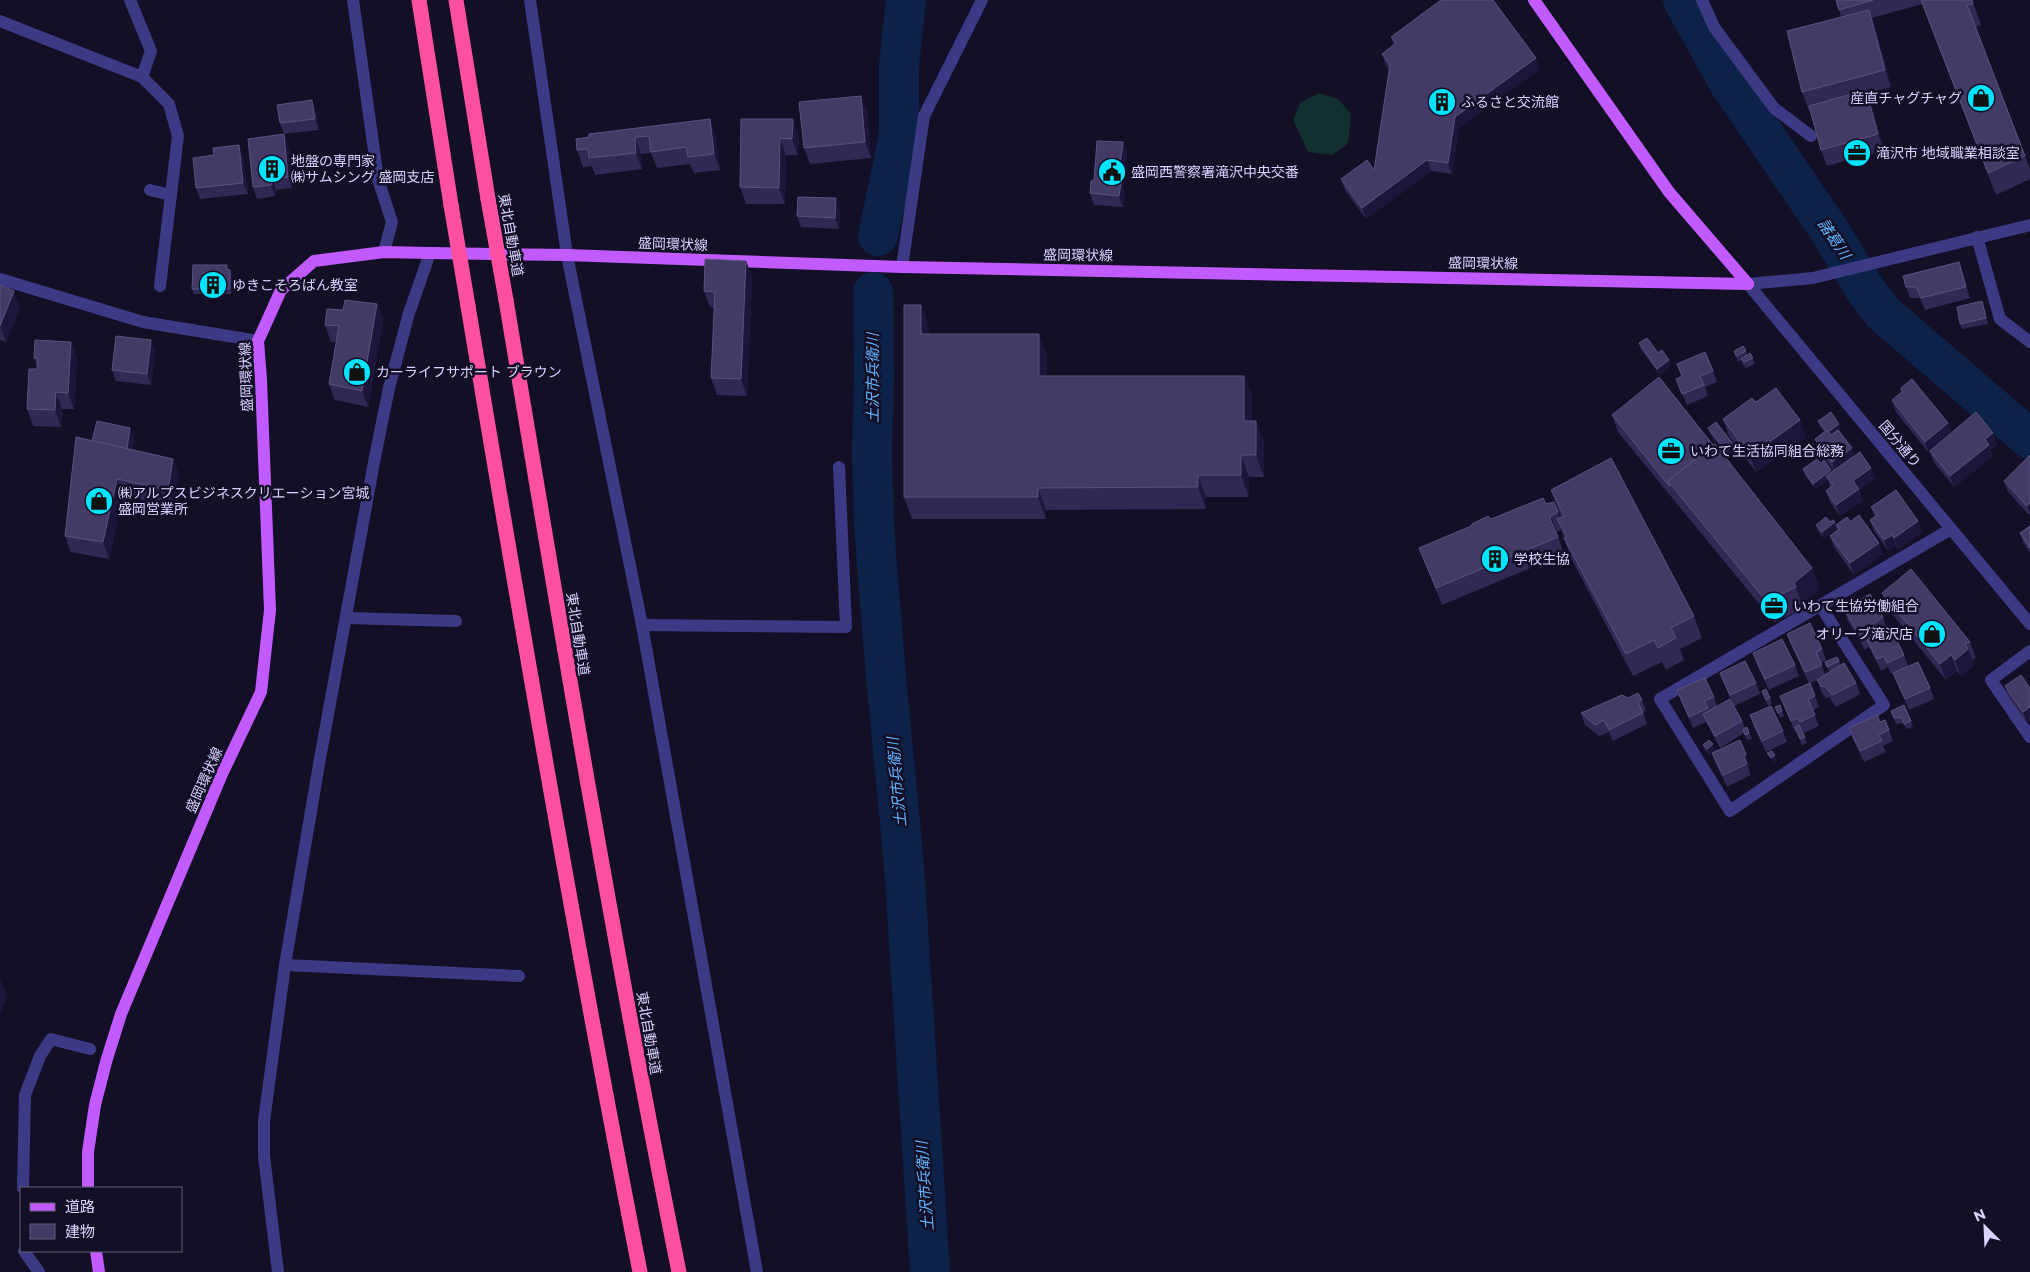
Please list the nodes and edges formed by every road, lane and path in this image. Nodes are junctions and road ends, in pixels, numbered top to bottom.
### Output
1 (130, 0) edge
2 (353, 0) edge
3 (419, 0) edge
4 (456, 0) edge
5 (530, 0) edge
6 (982, 0) edge
7 (1534, 0) edge
8 (1702, 0) edge
9 (0, 21) edge
10 (142, 77) junction
11 (1811, 136) edge
12 (150, 190) dead end
13 (171, 195) junction
14 (2030, 225) edge
15 (1976, 237) junction
16 (384, 252) junction
17 (430, 253) junction
18 (567, 255) junction
19 (902, 267) junction
20 (0, 279) edge
21 (1748, 284) junction
22 (160, 286) dead end
23 (258, 341) junction
24 (2030, 342) edge
25 (839, 467) dead end
26 (1951, 528) junction
27 (1820, 605) junction
28 (347, 618) junction
29 (456, 622) dead end
30 (2030, 624) edge
31 (642, 625) junction
32 (2030, 651) edge
33 (2030, 737) edge
34 (285, 965) junction
35 (519, 976) dead end
36 (90, 1049) dead end
37 (24, 1187) edge
38 (88, 1187) edge
39 (25, 1252) edge
40 (96, 1252) edge
41 (38, 1272) edge
42 (99, 1272) edge
43 (278, 1272) edge
44 (640, 1272) edge
45 (679, 1272) edge
46 (757, 1272) edge

1 - 10 street
2 - 16 street
3 - 44 highway, bridge
4 - 45 highway, 東北自動車道, bridge
5 - 18 street
6 - 19 street
7 - 21 main road
8 - 11 street
9 - 10 street
10 - 13 street
12 - 13 street
13 - 22 street
14 - 15 street
15 - 21 street
15 - 24 street
16 - 17 main road, 盛岡環状線
16 - 23 main road, 盛岡環状線
17 - 18 main road, 盛岡環状線
17 - 28 street
18 - 19 main road, 盛岡環状線
18 - 31 street
19 - 21 main road, 盛岡環状線
20 - 23 street
21 - 26 street, 国分通り
23 - 38 main road, 盛岡環状線
25 - 31 street
26 - 27 street
26 - 30 street, 国分通り
27 - 27 street
28 - 29 street
28 - 34 street
31 - 46 street
32 - 33 street
34 - 35 street
34 - 43 street
36 - 37 street
39 - 41 street
40 - 42 main road

